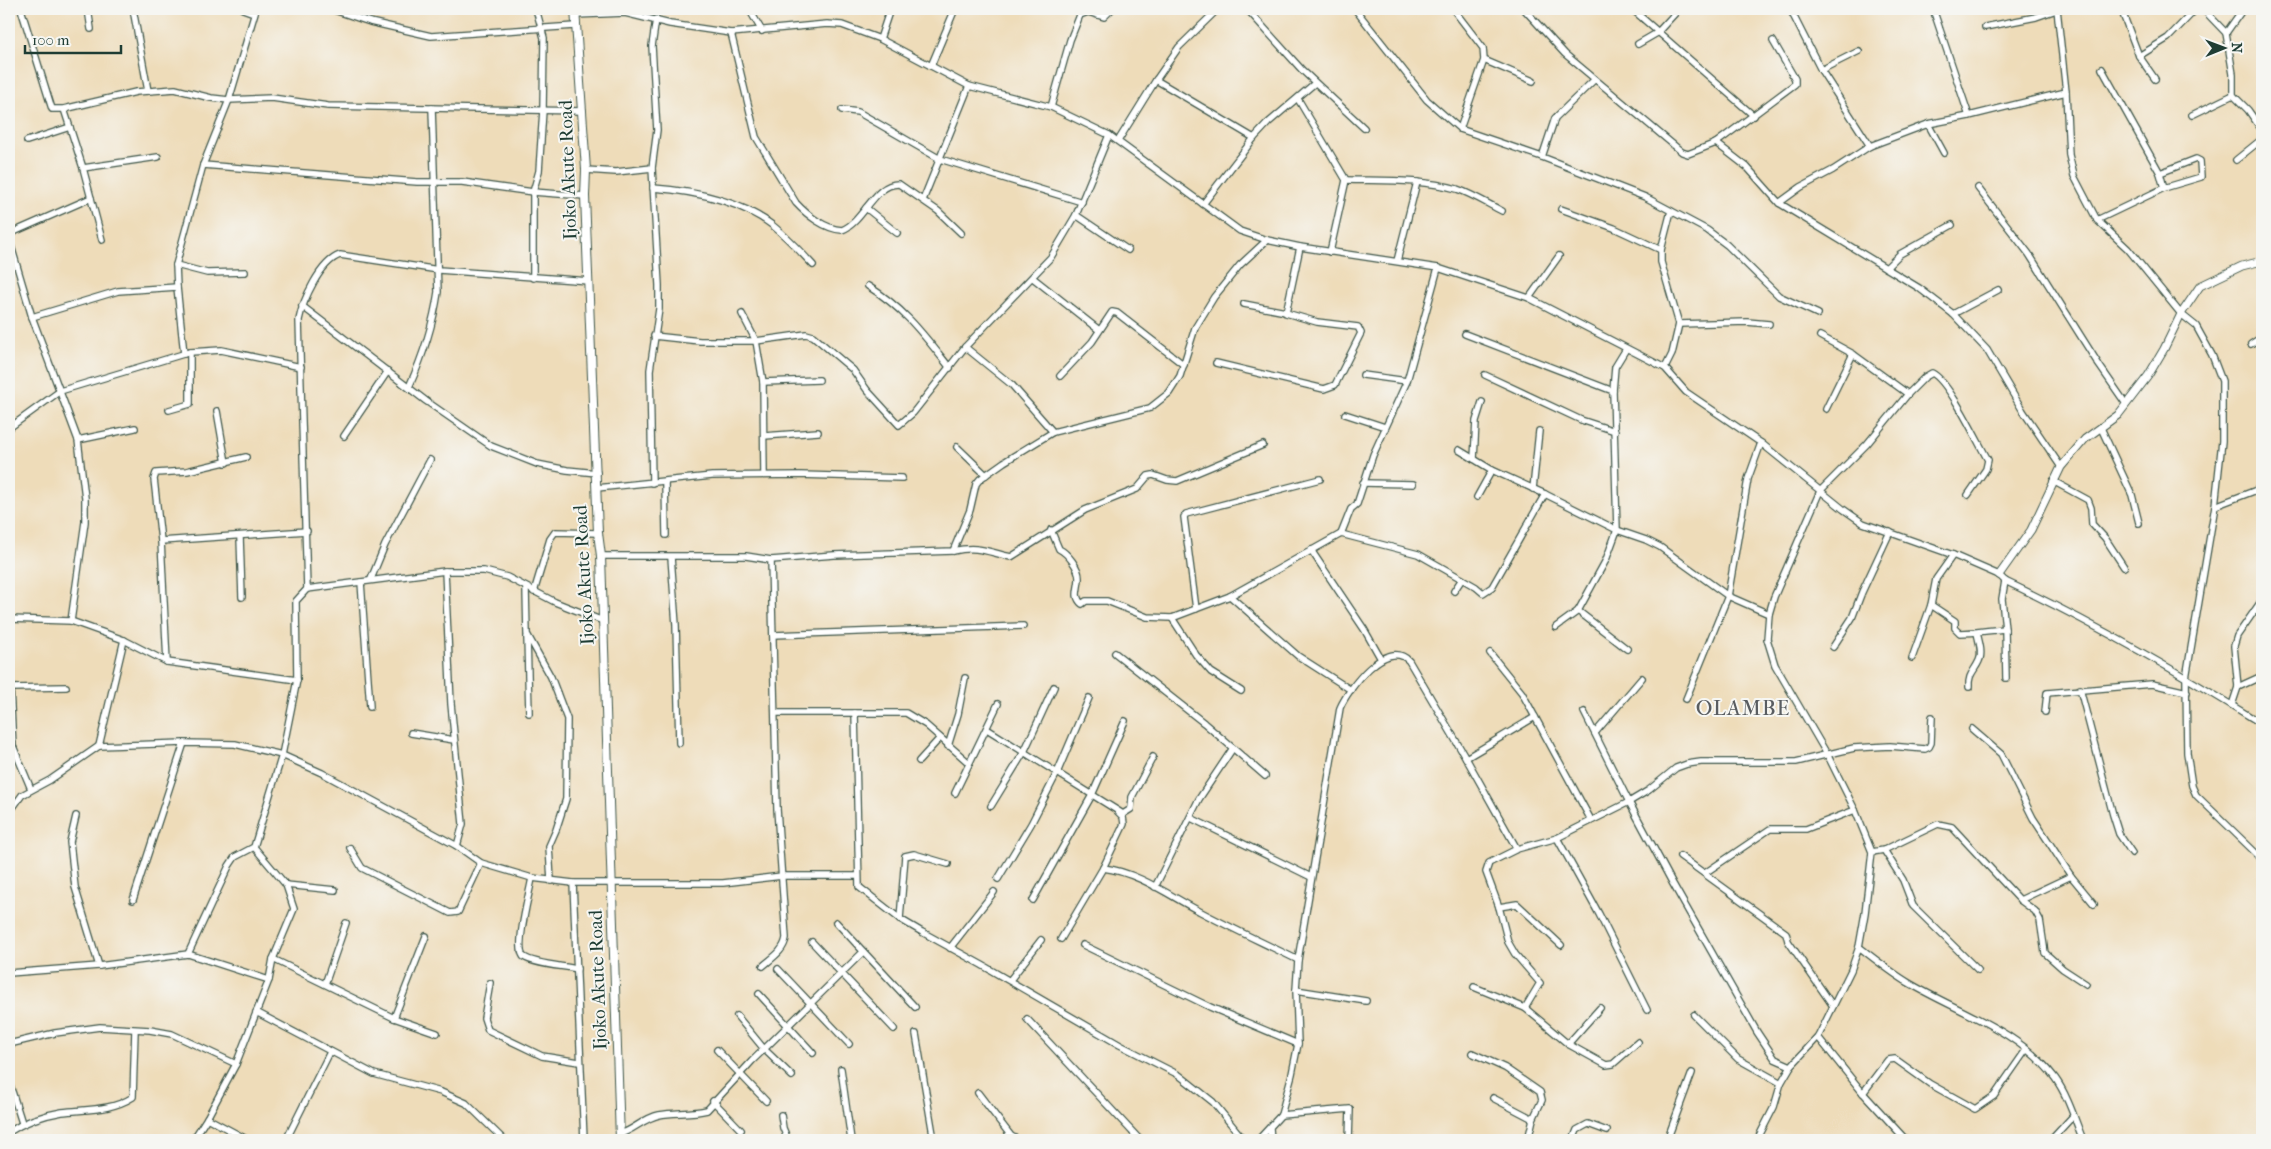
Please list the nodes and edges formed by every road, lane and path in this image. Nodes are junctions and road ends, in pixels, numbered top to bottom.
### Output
1 (21, 9) edge
2 (88, 9) edge
3 (133, 9) edge
4 (243, 9) edge
5 (331, 9) edge
6 (536, 9) edge
7 (749, 9) edge
8 (890, 9) edge
9 (954, 9) edge
10 (1112, 9) edge
11 (1218, 9) edge
12 (1247, 9) edge
13 (1356, 9) edge
14 (1453, 9) edge
15 (1524, 9) edge
16 (1632, 9) edge
17 (1678, 9) edge
18 (1790, 9) edge
19 (1933, 9) edge
20 (2058, 9) edge
21 (2121, 9) edge
22 (2196, 9) edge
23 (2203, 9) edge
24 (2243, 9) edge
25 (255, 11) edge
26 (624, 11) edge
27 (575, 12) edge
28 (656, 19) junction
29 (575, 26) junction
30 (1985, 26) dead end
31 (540, 27) junction
32 (91, 29) dead end
33 (762, 31) junction
34 (731, 33) junction
35 (1657, 33) junction
36 (2226, 33) junction
37 (880, 40) junction
38 (1773, 41) dead end
39 (1638, 44) dead end
40 (1859, 51) dead end
41 (2139, 56) junction
42 (1484, 60) junction
43 (931, 66) junction
44 (2102, 69) dead end
45 (1821, 70) junction
46 (2155, 79) dead end
47 (1156, 80) junction
48 (1594, 80) junction
49 (1533, 82) dead end
50 (1315, 83) junction
51 (969, 86) junction
52 (148, 91) junction
53 (2066, 92) junction
54 (2233, 95) junction
55 (1298, 99) junction
56 (229, 100) junction
57 (1051, 107) junction
58 (432, 108) junction
59 (64, 110) junction
60 (543, 110) junction
61 (842, 110) dead end
62 (583, 111) junction
63 (1754, 116) junction
64 (1969, 116) junction
65 (2192, 116) dead end
66 (1928, 124) junction
67 (70, 127) junction
68 (1364, 128) dead end
69 (1460, 129) junction
70 (2262, 130) edge
71 (1109, 135) junction
72 (1254, 138) junction
73 (2262, 139) edge
74 (27, 141) dead end
75 (1118, 141) junction
76 (1716, 143) junction
77 (1870, 146) junction
78 (1944, 153) dead end
79 (158, 157) dead end
80 (1542, 157) junction
81 (940, 159) junction
82 (2236, 160) dead end
83 (203, 165) junction
84 (83, 168) junction
85 (652, 168) junction
86 (586, 170) junction
87 (2160, 173) junction
88 (1346, 180) junction
89 (435, 181) junction
90 (1417, 182) junction
91 (653, 188) junction
92 (1978, 188) dead end
93 (2164, 188) junction
94 (533, 192) junction
95 (585, 196) junction
96 (91, 198) junction
97 (923, 200) junction
98 (1082, 202) junction
99 (1203, 204) junction
100 (1779, 204) junction
101 (866, 208) junction
102 (1561, 209) dead end
103 (1502, 211) dead end
104 (1671, 211) junction
105 (1076, 215) junction
106 (2097, 220) junction
107 (1952, 225) dead end
108 (897, 233) dead end
109 (961, 233) dead end
110 (9, 234) edge
111 (9, 239) edge
112 (102, 240) dead end
113 (1266, 240) junction
114 (1300, 247) junction
115 (1128, 250) dead end
116 (1661, 250) junction
117 (1330, 252) junction
118 (1559, 256) dead end
119 (1397, 261) junction
120 (2262, 261) edge
121 (176, 265) junction
122 (813, 265) dead end
123 (1438, 268) junction
124 (1886, 268) junction
125 (439, 270) junction
126 (245, 272) dead end
127 (533, 278) junction
128 (1033, 278) junction
129 (589, 281) junction
130 (868, 286) dead end
131 (176, 287) junction
132 (1998, 290) dead end
133 (1528, 298) junction
134 (1244, 304) dead end
135 (302, 306) junction
136 (1286, 312) junction
137 (742, 314) dead end
138 (1818, 314) dead end
139 (1954, 314) junction
140 (2181, 314) junction
141 (32, 317) junction
142 (1679, 324) junction
143 (1769, 324) dead end
144 (1099, 330) junction
145 (1465, 334) dead end
146 (654, 336) junction
147 (1820, 336) dead end
148 (2262, 337) edge
149 (756, 341) junction
150 (2251, 344) dead end
151 (965, 347) junction
152 (1626, 349) junction
153 (187, 353) junction
154 (1853, 354) junction
155 (1216, 362) dead end
156 (1184, 365) junction
157 (300, 367) junction
158 (950, 368) junction
159 (1665, 368) junction
160 (388, 371) junction
161 (1363, 375) dead end
162 (1485, 375) dead end
163 (1060, 376) dead end
164 (818, 380) dead end
165 (1407, 381) junction
166 (763, 382) junction
167 (409, 387) junction
168 (60, 391) junction
169 (1614, 391) junction
170 (1908, 394) junction
171 (1482, 402) dead end
172 (2126, 404) junction
173 (1826, 409) dead end
174 (169, 410) dead end
175 (217, 411) dead end
176 (1345, 414) dead end
177 (1385, 427) junction
178 (9, 428) edge
179 (135, 428) dead end
180 (2101, 428) junction
181 (1538, 431) dead end
182 (1615, 431) junction
183 (818, 432) dead end
184 (1053, 432) junction
185 (344, 436) dead end
186 (764, 436) junction
187 (78, 440) junction
188 (1761, 443) junction
189 (1263, 445) dead end
190 (957, 447) dead end
191 (1459, 450) dead end
192 (246, 457) dead end
193 (1474, 459) junction
194 (430, 460) dead end
195 (226, 463) junction
196 (2061, 467) junction
197 (1492, 470) junction
198 (597, 473) junction
199 (764, 475) junction
200 (986, 475) junction
201 (902, 478) dead end
202 (1320, 479) dead end
203 (2053, 481) junction
204 (665, 482) junction
205 (652, 483) junction
206 (1363, 483) junction
207 (1413, 484) dead end
208 (597, 488) junction
209 (2262, 488) edge
210 (1533, 489) junction
211 (1820, 491) junction
212 (1546, 494) junction
213 (1968, 495) dead end
214 (1477, 497) dead end
215 (2215, 506) junction
216 (2139, 523) dead end
217 (1051, 530) junction
218 (1616, 530) junction
219 (307, 531) junction
220 (1890, 532) junction
221 (598, 533) junction
222 (1341, 534) junction
223 (666, 535) dead end
224 (240, 537) junction
225 (161, 541) junction
226 (1310, 550) junction
227 (954, 551) junction
228 (1953, 555) junction
229 (601, 556) junction
230 (671, 557) junction
231 (771, 560) junction
232 (2124, 568) dead end
233 (445, 571) junction
234 (1999, 575) junction
235 (371, 579) junction
236 (1462, 579) junction
237 (2005, 581) junction
238 (361, 582) junction
239 (307, 589) junction
240 (526, 589) junction
241 (1454, 591) dead end
242 (534, 592) junction
243 (242, 596) dead end
244 (1230, 596) junction
245 (1728, 596) junction
246 (2262, 600) edge
247 (1931, 605) junction
248 (1196, 609) junction
249 (1578, 611) junction
250 (1769, 614) junction
251 (1172, 618) junction
252 (9, 619) edge
253 (71, 621) junction
254 (603, 621) junction
255 (1022, 626) dead end
256 (1556, 627) dead end
257 (2005, 629) junction
258 (1977, 633) junction
259 (527, 634) junction
260 (774, 635) junction
261 (124, 640) junction
262 (1833, 647) dead end
263 (1627, 649) dead end
264 (1116, 653) dead end
265 (1490, 653) dead end
266 (1912, 658) dead end
267 (1381, 659) junction
268 (168, 662) junction
269 (9, 668) edge
270 (2262, 676) edge
271 (965, 678) dead end
272 (1642, 678) dead end
273 (2006, 678) dead end
274 (2186, 678) junction
275 (297, 680) junction
276 (66, 687) dead end
277 (1054, 687) dead end
278 (1969, 687) dead end
279 (2238, 687) junction
280 (10, 688) junction
281 (2080, 689) junction
282 (1351, 690) junction
283 (1241, 691) dead end
284 (2187, 692) junction
285 (1089, 698) dead end
286 (1686, 699) dead end
287 (998, 704) dead end
288 (2232, 705) junction
289 (370, 707) dead end
290 (1584, 712) dead end
291 (2045, 712) dead end
292 (776, 713) junction
293 (855, 713) junction
294 (529, 714) dead end
295 (1535, 716) junction
296 (1932, 717) dead end
297 (1125, 721) dead end
298 (2262, 724) edge
299 (1972, 728) dead end
300 (987, 729) junction
301 (1595, 732) junction
302 (411, 733) dead end
303 (940, 738) junction
304 (454, 740) junction
305 (184, 743) junction
306 (679, 743) dead end
307 (11, 746) edge
308 (99, 746) junction
309 (948, 746) junction
310 (1233, 748) junction
311 (1024, 752) junction
312 (282, 755) junction
313 (1828, 756) junction
314 (1153, 757) dead end
315 (1466, 758) junction
316 (919, 761) dead end
317 (969, 763) junction
318 (1057, 773) junction
319 (1265, 776) dead end
320 (31, 789) junction
321 (955, 792) dead end
322 (1092, 795) junction
323 (1629, 802) junction
324 (992, 806) dead end
325 (1113, 808) junction
326 (1855, 810) junction
327 (9, 813) edge
328 (76, 816) dead end
329 (1191, 818) junction
330 (1591, 820) junction
331 (1557, 838) junction
332 (457, 846) junction
333 (254, 847) junction
334 (350, 848) dead end
335 (1517, 849) junction
336 (1884, 850) junction
337 (1872, 852) junction
338 (2132, 853) dead end
339 (1680, 856) dead end
340 (2262, 859) edge
341 (481, 863) junction
342 (948, 864) dead end
343 (1103, 868) junction
344 (1705, 873) junction
345 (782, 876) junction
346 (858, 876) junction
347 (2071, 876) junction
348 (532, 878) junction
349 (1311, 878) junction
350 (998, 879) dead end
351 (551, 881) junction
352 (573, 883) junction
353 (611, 883) junction
354 (286, 885) junction
355 (1155, 887) junction
356 (335, 890) dead end
357 (994, 892) dead end
358 (133, 900) dead end
359 (1033, 900) dead end
360 (2020, 900) junction
361 (2094, 904) dead end
362 (1499, 907) junction
363 (900, 919) junction
364 (836, 922) dead end
365 (346, 923) dead end
366 (426, 936) dead end
367 (1060, 939) dead end
368 (1041, 940) dead end
369 (812, 942) dead end
370 (1084, 945) dead end
371 (1561, 945) dead end
372 (1859, 947) junction
373 (950, 948) junction
374 (863, 952) junction
375 (188, 954) junction
376 (273, 959) junction
377 (1298, 960) junction
378 (99, 966) junction
379 (763, 966) dead end
380 (778, 968) dead end
381 (577, 969) junction
382 (1978, 970) dead end
383 (9, 973) edge
384 (840, 973) junction
385 (269, 980) junction
386 (1010, 980) junction
387 (490, 983) dead end
388 (325, 984) junction
389 (2086, 984) dead end
390 (1474, 987) dead end
391 (1296, 990) junction
392 (759, 994) dead end
393 (1366, 1001) dead end
394 (811, 1004) junction
395 (1832, 1006) junction
396 (915, 1007) dead end
397 (1525, 1008) junction
398 (1600, 1008) dead end
399 (1647, 1010) dead end
400 (256, 1012) junction
401 (1694, 1015) dead end
402 (737, 1016) dead end
403 (394, 1018) junction
404 (1027, 1019) dead end
405 (787, 1026) junction
406 (894, 1029) dead end
407 (136, 1030) junction
408 (437, 1033) dead end
409 (916, 1034) dead end
410 (1818, 1037) junction
411 (1638, 1042) dead end
412 (9, 1044) edge
413 (849, 1044) dead end
414 (1298, 1044) junction
415 (1568, 1044) junction
416 (764, 1049) junction
417 (718, 1050) dead end
418 (2026, 1050) junction
419 (330, 1052) junction
420 (813, 1053) dead end
421 (1472, 1053) dead end
422 (579, 1062) junction
423 (236, 1064) junction
424 (1791, 1066) junction
425 (841, 1070) dead end
426 (740, 1073) junction
427 (1692, 1073) dead end
428 (792, 1076) dead end
429 (9, 1082) edge
430 (1781, 1083) junction
431 (1863, 1093) junction
432 (978, 1094) dead end
433 (1493, 1098) dead end
434 (766, 1101) dead end
435 (713, 1102) junction
436 (781, 1115) dead end
437 (1281, 1115) junction
438 (2074, 1116) junction
439 (207, 1118) junction
440 (1533, 1119) junction
441 (22, 1123) junction
442 (1270, 1128) junction
443 (741, 1130) dead end
444 (1607, 1131) dead end
445 (9, 1132) edge
446 (620, 1137) edge
447 (1011, 1138) edge
448 (193, 1140) edge
449 (248, 1140) edge
450 (286, 1140) edge
451 (504, 1140) edge
452 (584, 1140) edge
453 (788, 1140) edge
454 (851, 1140) edge
455 (934, 1140) edge
456 (1019, 1140) edge
457 (1140, 1140) edge
458 (1244, 1140) edge
459 (1258, 1140) edge
460 (1271, 1140) edge
461 (1349, 1140) edge
462 (1528, 1140) edge
463 (1573, 1140) edge
464 (1667, 1140) edge
465 (1758, 1140) edge
466 (1906, 1140) edge
467 (2052, 1140) edge
468 (2083, 1140) edge

1 - 59 street
2 - 32 street
3 - 52 street
4 - 25 street
5 - 31 street
6 - 31 street
7 - 33 street
8 - 37 street
9 - 43 street
10 - 57 street
11 - 47 street
12 - 50 street
13 - 69 street
14 - 42 street
15 - 48 street
16 - 35 street
17 - 35 street
18 - 45 street
19 - 64 street
20 - 30 street
20 - 53 street
21 - 41 street
22 - 41 street
23 - 36 street
24 - 36 street
25 - 56 street
26 - 27 street
26 - 28 street
27 - 29 main road, Ijoko Akute Road
28 - 34 street
28 - 85 street
29 - 31 street
29 - 62 main road, Ijoko Akute Road
31 - 60 street
33 - 34 street
33 - 37 street
34 - 101 street
35 - 39 street
35 - 63 street
36 - 54 street
37 - 43 street
38 - 63 street
40 - 45 street
41 - 46 street
42 - 49 street
42 - 69 street
43 - 51 street
44 - 87 street
45 - 77 street
47 - 72 street
47 - 75 street
48 - 76 street
48 - 80 street
50 - 55 street
50 - 68 street
51 - 57 street
51 - 81 street
52 - 56 street
52 - 59 street
53 - 64 street
53 - 106 street
54 - 65 street
54 - 70 street
55 - 72 street
55 - 88 street
56 - 58 street
56 - 83 street
57 - 71 street
58 - 60 street
58 - 89 street
59 - 67 street
60 - 62 street
60 - 94 street
61 - 81 street
62 - 86 main road, Ijoko Akute Road
63 - 76 street
64 - 66 street
66 - 77 street
66 - 78 street
67 - 74 street
67 - 84 street
69 - 80 street
71 - 75 street
71 - 98 street
72 - 99 street
73 - 82 street
75 - 99 street
76 - 100 street
77 - 100 street
79 - 84 street
80 - 104 street
81 - 97 street
81 - 98 street
83 - 89 street
83 - 121 street
84 - 96 street
85 - 86 street
85 - 91 street
86 - 95 main road, Ijoko Akute Road
87 - 93 street
87 - 93 street
88 - 90 street
88 - 117 street
89 - 94 street
89 - 125 street
90 - 103 street
90 - 119 street
91 - 122 street
91 - 146 street
92 - 172 street
93 - 106 street
94 - 95 street
94 - 127 street
95 - 129 main road, Ijoko Akute Road
96 - 110 street
96 - 112 street
97 - 101 street
97 - 109 street
98 - 105 street
99 - 113 street
100 - 124 street
101 - 108 street
102 - 116 street
104 - 116 street
104 - 138 street
105 - 115 street
105 - 128 street
106 - 140 street
107 - 124 street
111 - 141 street
113 - 114 street
113 - 156 street
114 - 117 street
114 - 136 street
116 - 142 street
117 - 119 street
118 - 133 street
119 - 123 street
120 - 140 street
121 - 126 street
121 - 131 street
123 - 133 street
123 - 165 street
124 - 139 street
125 - 127 street
125 - 135 street
125 - 167 street
127 - 129 street
128 - 144 street
128 - 151 street
129 - 198 main road, Ijoko Akute Road
130 - 158 street
131 - 141 street
131 - 153 street
132 - 139 street
133 - 152 street
134 - 136 street
135 - 157 street
135 - 160 street
136 - 155 street
137 - 149 street
139 - 196 street
140 - 172 street
140 - 215 street
141 - 168 street
142 - 143 street
142 - 159 street
144 - 156 street
144 - 163 street
145 - 169 street
146 - 149 street
146 - 205 street
147 - 154 street
148 - 150 street
149 - 158 street
149 - 166 street
151 - 158 street
151 - 184 street
152 - 159 street
152 - 169 street
153 - 157 street
153 - 168 street
153 - 174 street
154 - 170 street
154 - 173 street
156 - 184 street
157 - 219 street
159 - 188 street
160 - 167 street
160 - 185 street
161 - 165 street
162 - 182 street
164 - 166 street
165 - 177 street
166 - 186 street
167 - 198 street
168 - 178 street
168 - 187 street
169 - 182 street
170 - 211 street
170 - 213 street
171 - 193 street
172 - 180 street
175 - 195 street
176 - 177 street
177 - 206 street
179 - 187 street
180 - 196 street
180 - 216 street
181 - 210 street
182 - 218 street
183 - 186 street
184 - 200 street
186 - 199 street
187 - 253 street
188 - 211 street
188 - 245 street
189 - 217 street
190 - 200 street
191 - 193 street
192 - 195 street
193 - 197 street
194 - 235 street
195 - 225 street
196 - 203 street
197 - 210 street
197 - 214 street
198 - 208 main road, Ijoko Akute Road
199 - 201 street
199 - 204 street
200 - 227 street
202 - 248 street
203 - 232 street
203 - 234 street
204 - 205 street
204 - 223 street
205 - 208 street
206 - 207 street
206 - 222 street
208 - 221 main road, Ijoko Akute Road
209 - 215 street
210 - 212 street
211 - 220 street
211 - 250 street
212 - 218 street
212 - 236 street
215 - 274 street
217 - 227 street
217 - 251 street
218 - 245 street
218 - 249 street
219 - 224 street
219 - 239 street
220 - 228 street
220 - 262 street
221 - 229 main road, Ijoko Akute Road
221 - 242 street
222 - 226 street
222 - 236 street
224 - 225 street
224 - 243 street
225 - 268 street
226 - 244 street
226 - 267 street
227 - 231 street
228 - 234 street
228 - 247 street
229 - 230 street
229 - 254 main road, Ijoko Akute Road
230 - 231 street
230 - 306 street
231 - 260 street
233 - 235 street
233 - 240 street
233 - 304 street
234 - 237 street
235 - 238 street
236 - 241 street
237 - 257 street
237 - 274 street
238 - 239 street
238 - 289 street
239 - 275 street
240 - 242 street
240 - 259 street
242 - 254 street
244 - 248 street
244 - 282 street
245 - 250 street
245 - 286 street
246 - 279 street
247 - 258 street
247 - 266 street
248 - 251 street
249 - 256 street
249 - 263 street
250 - 313 street
251 - 283 street
252 - 253 street
253 - 261 street
254 - 353 main road, Ijoko Akute Road
255 - 260 street
257 - 258 street
257 - 273 street
258 - 278 street
259 - 294 street
259 - 351 street
260 - 292 street
261 - 268 street
261 - 308 street
264 - 310 street
265 - 295 street
267 - 282 street
267 - 315 street
268 - 275 street
269 - 280 street
270 - 279 street
271 - 309 street
272 - 301 street
274 - 284 street
274 - 288 street
275 - 312 street
276 - 280 street
277 - 311 street
279 - 288 street
280 - 307 street
281 - 284 street
281 - 291 street
281 - 338 street
282 - 349 street
284 - 340 street
285 - 318 street
287 - 300 street
288 - 298 street
290 - 301 street
292 - 293 street
292 - 345 street
293 - 303 street
293 - 346 street
295 - 315 street
295 - 330 street
296 - 313 street
297 - 322 street
299 - 347 street
300 - 311 street
300 - 317 street
301 - 323 street
302 - 304 street
303 - 309 street
303 - 316 street
304 - 332 street
305 - 308 street
305 - 312 street
305 - 358 street
307 - 320 street
308 - 320 street
309 - 317 street
310 - 319 street
310 - 329 street
311 - 318 street
311 - 324 street
312 - 332 street
312 - 333 street
313 - 323 street
313 - 326 street
314 - 325 street
315 - 335 street
317 - 321 street
318 - 322 street
318 - 350 street
320 - 327 street
322 - 325 street
322 - 359 street
323 - 330 street
323 - 424 street
325 - 343 street
326 - 337 street
326 - 344 street
328 - 378 street
329 - 349 street
329 - 355 street
330 - 331 street
331 - 335 street
331 - 399 street
332 - 341 street
333 - 354 street
333 - 375 street
334 - 341 street
335 - 362 street
336 - 337 street
336 - 360 street
336 - 382 street
337 - 372 street
339 - 344 street
341 - 348 street
342 - 363 street
343 - 355 street
343 - 367 street
344 - 395 street
345 - 346 street
345 - 353 street
345 - 379 street
346 - 363 street
347 - 360 street
347 - 361 street
348 - 351 street
348 - 381 street
349 - 377 street
351 - 352 street
352 - 353 street
352 - 381 street
353 - 446 main road, Ijoko Akute Road
354 - 356 street
354 - 376 street
355 - 377 street
357 - 373 street
360 - 389 street
362 - 371 street
362 - 397 street
363 - 373 street
364 - 374 street
365 - 388 street
366 - 403 street
368 - 386 street
369 - 384 street
370 - 414 street
372 - 395 street
372 - 418 street
373 - 386 street
374 - 384 street
374 - 396 street
375 - 378 street
375 - 385 street
376 - 385 street
376 - 388 street
377 - 391 street
378 - 383 street
380 - 394 street
381 - 422 street
384 - 394 street
384 - 406 street
385 - 400 street
386 - 458 street
387 - 422 street
388 - 403 street
390 - 397 street
391 - 393 street
391 - 414 street
392 - 405 street
394 - 405 street
394 - 413 street
395 - 410 street
397 - 415 street
398 - 415 street
400 - 419 street
400 - 423 street
401 - 430 street
402 - 416 street
403 - 408 street
404 - 457 street
405 - 416 street
405 - 420 street
407 - 412 street
407 - 423 street
407 - 441 street
409 - 455 street
410 - 424 street
410 - 431 street
411 - 415 street
414 - 437 street
416 - 426 street
416 - 428 street
417 - 426 street
418 - 431 street
418 - 438 street
419 - 450 street
419 - 451 street
421 - 440 street
422 - 452 street
423 - 439 street
424 - 430 street
425 - 454 street
426 - 434 street
426 - 435 street
427 - 464 street
429 - 441 street
430 - 465 street
431 - 466 street
432 - 447 street
433 - 440 street
435 - 443 street
435 - 446 street
436 - 453 street
437 - 442 street
437 - 461 street
438 - 467 street
438 - 468 street
439 - 448 street
439 - 449 street
440 - 462 street
441 - 445 street
442 - 459 street
442 - 460 street
444 - 463 street
447 - 456 street

